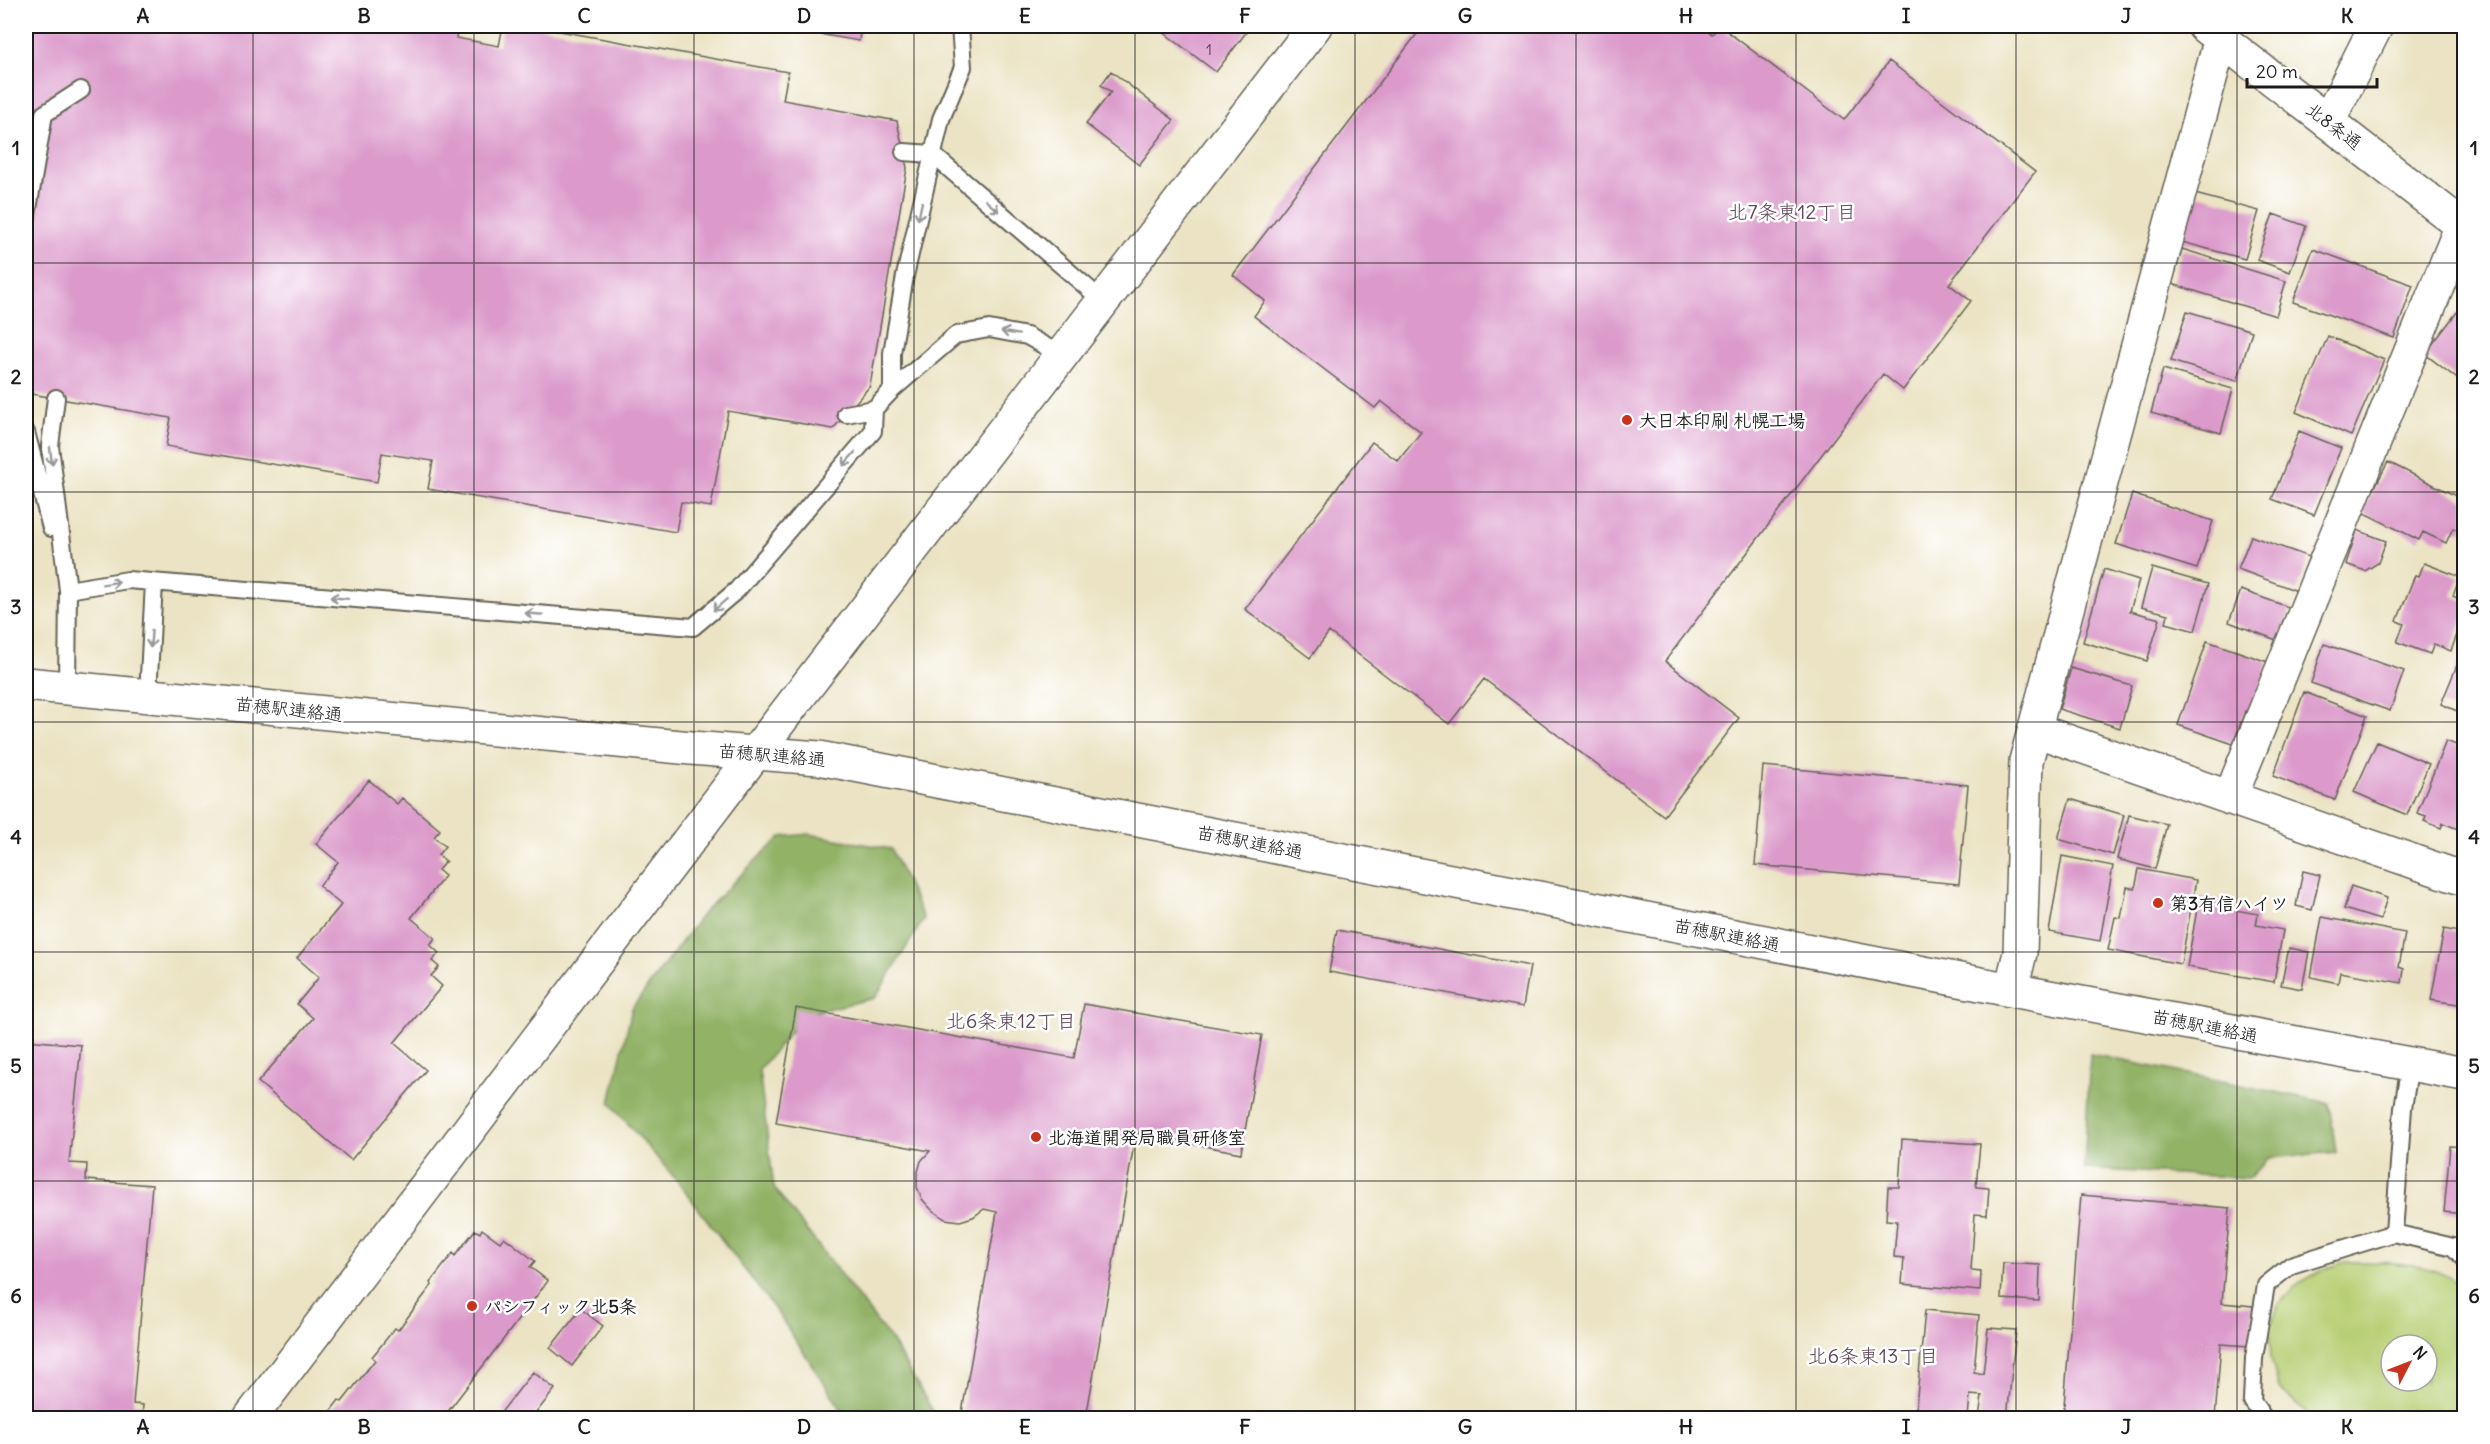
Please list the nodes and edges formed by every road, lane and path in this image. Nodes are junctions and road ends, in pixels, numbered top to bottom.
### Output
1 (960, 26) edge
2 (1315, 26) edge
3 (2376, 26) edge
4 (2212, 32) edge
5 (81, 90) dead end
6 (2328, 122) junction
7 (904, 152) dead end
8 (932, 154) junction
9 (26, 221) edge
10 (2463, 226) edge
11 (1103, 301) junction
12 (1063, 356) junction
13 (892, 390) junction
14 (56, 398) dead end
15 (874, 409) junction
16 (846, 414) dead end
17 (26, 432) edge
18 (154, 583) junction
19 (68, 590) junction
20 (26, 684) edge
21 (68, 688) junction
22 (148, 695) junction
23 (2035, 730) junction
24 (756, 752) junction
25 (2230, 798) junction
26 (2464, 879) edge
27 (2011, 990) junction
28 (2410, 1064) junction
29 (2464, 1074) edge
30 (2394, 1233) junction
31 (2464, 1258) edge
32 (250, 1419) edge
33 (2264, 1419) edge

1 - 8 lane
2 - 11 street
3 - 6 street
4 - 6 street, 北8条通
4 - 23 street
5 - 9 lane
6 - 10 street, 北8条通
7 - 8 lane
8 -> 11 lane
8 -> 13 lane
10 - 25 street
11 - 12 street
12 -> 13 lane
12 - 24 street
13 - 15 lane
14 -> 19 lane
15 - 16 lane
15 -> 18 lane
17 - 19 lane
19 -> 18 lane
18 -> 22 lane
19 - 21 lane
20 - 21 street, 苗穂駅連絡通
21 - 22 street, 苗穂駅連絡通
22 - 24 street, 苗穂駅連絡通
23 - 25 street
23 - 27 street
24 - 27 street, 苗穂駅連絡通
24 - 32 street
25 - 26 street
27 - 28 street, 苗穂駅連絡通
28 - 29 street, 苗穂駅連絡通
28 - 30 lane
30 - 31 lane
30 - 33 lane

